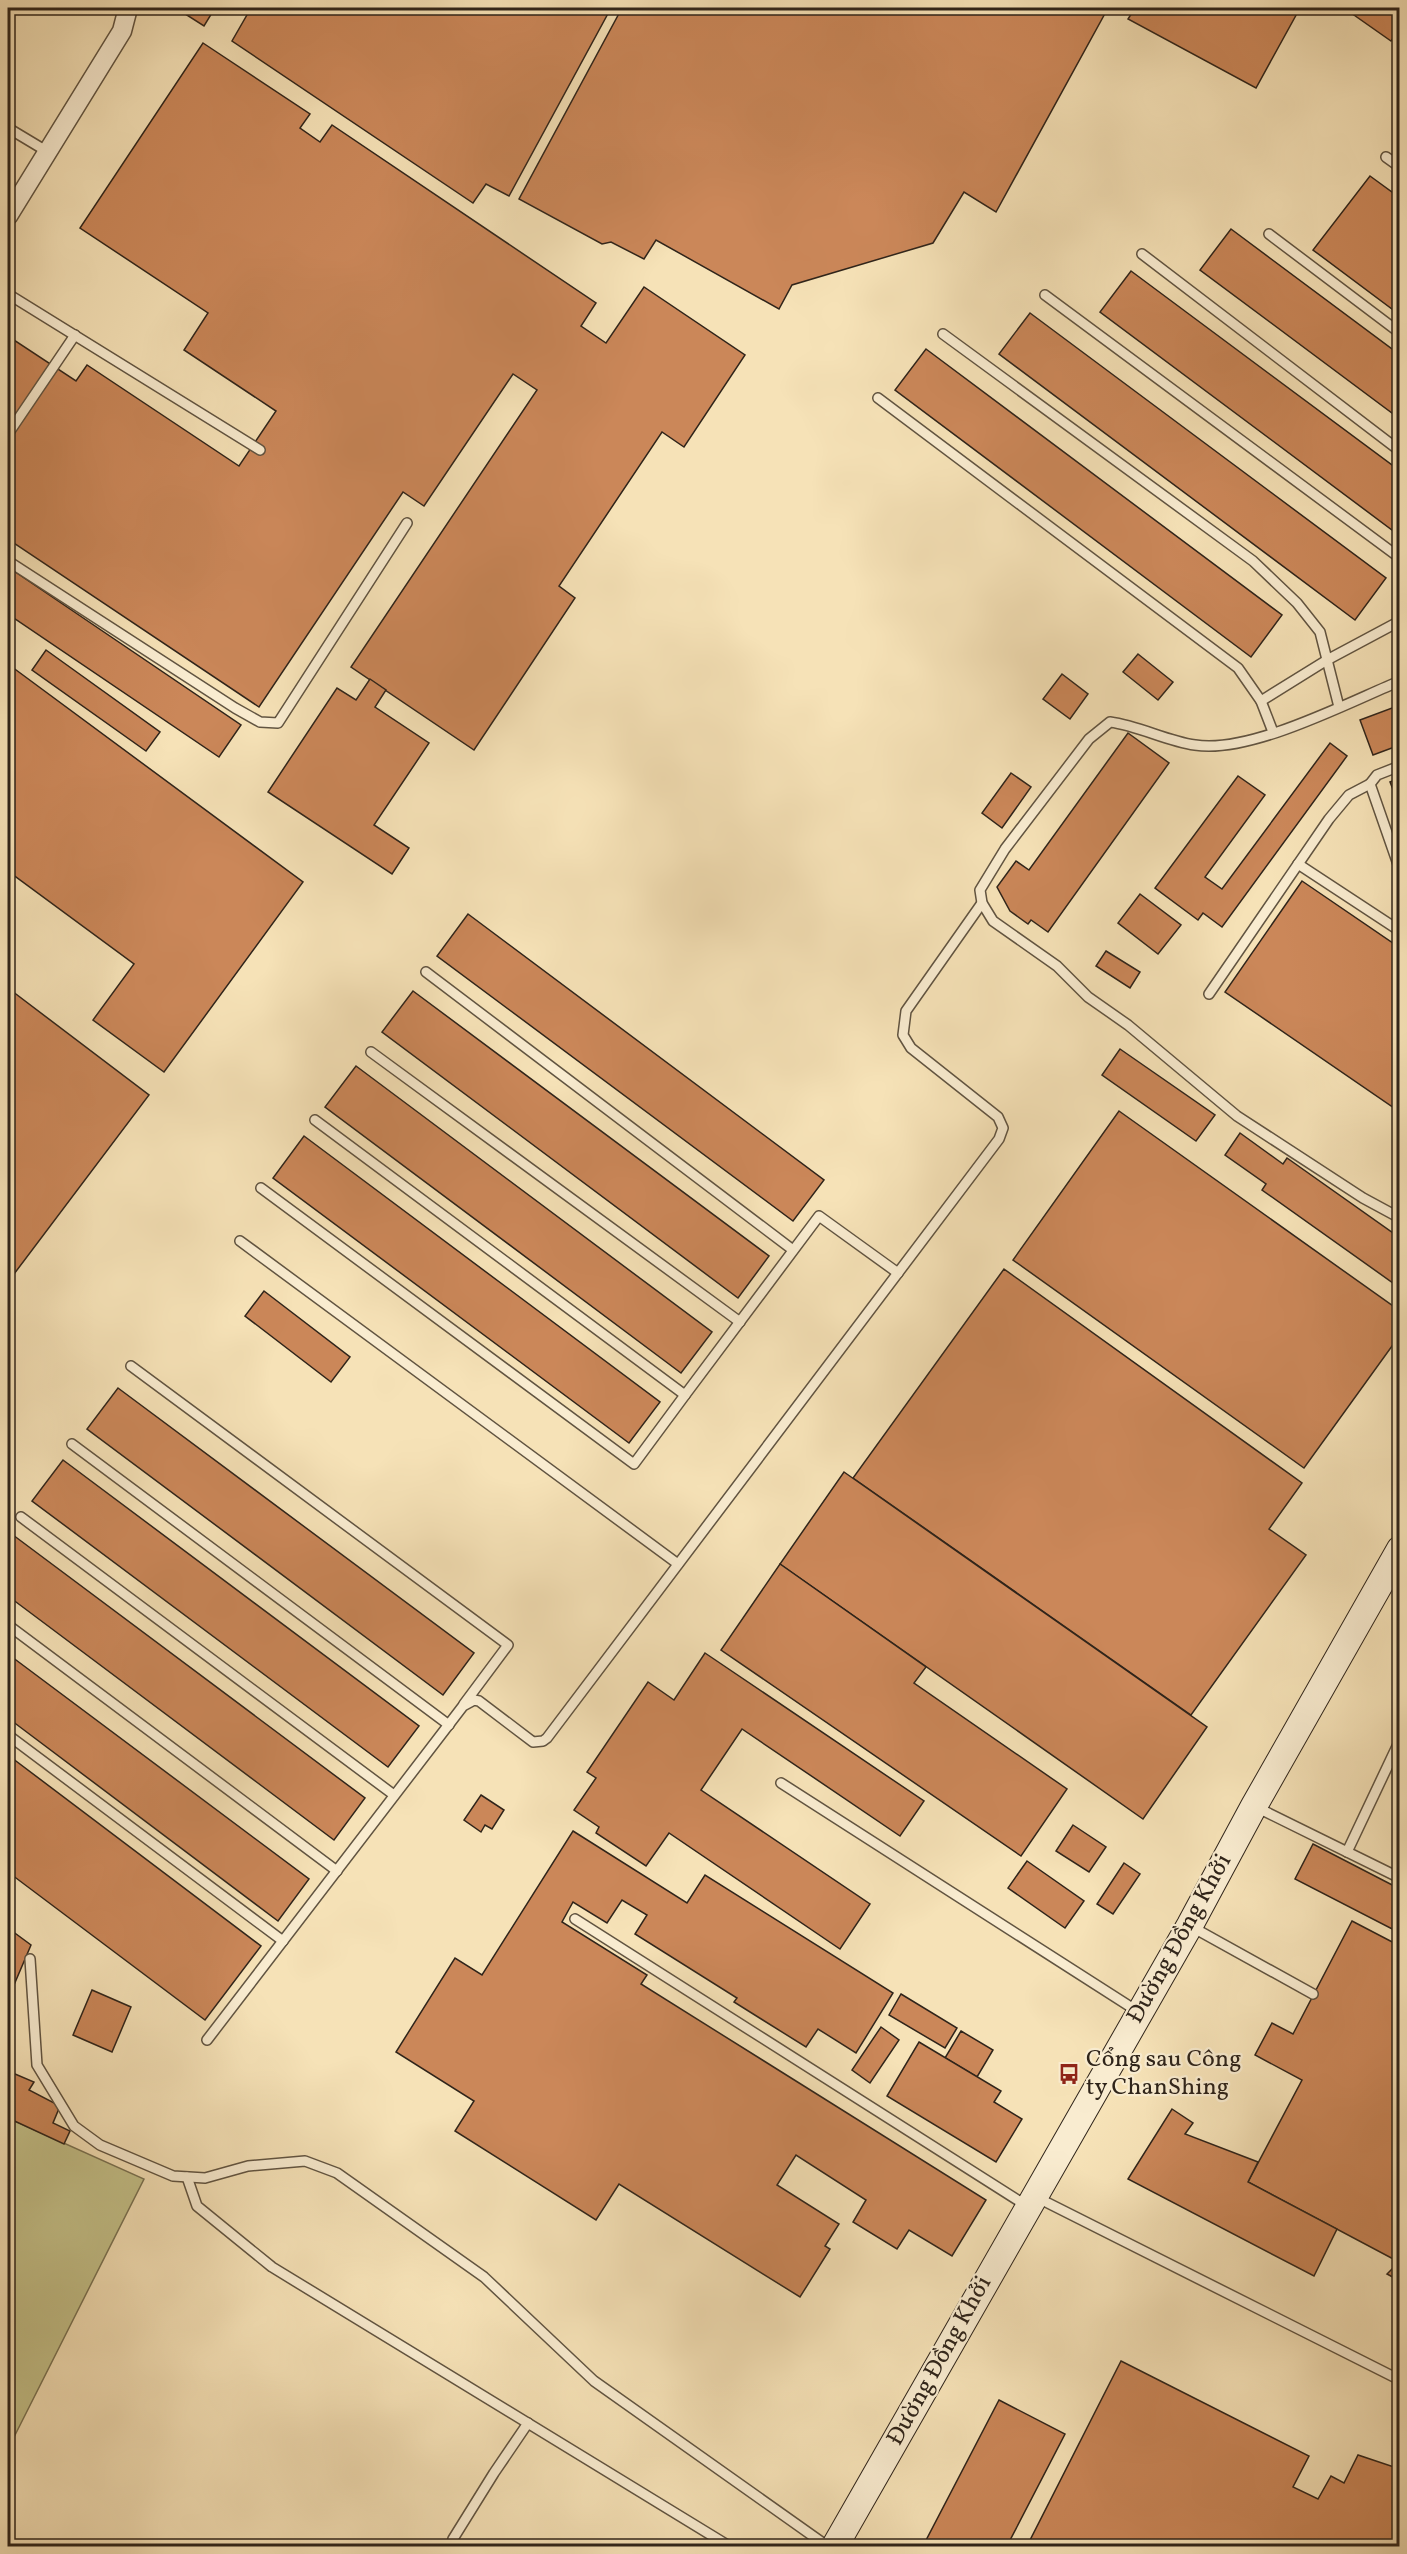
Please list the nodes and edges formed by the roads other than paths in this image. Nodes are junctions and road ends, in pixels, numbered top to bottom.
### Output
1 (128, 8) edge
2 (8, 128) edge
3 (48, 152) junction
4 (1386, 157) dead end
5 (1400, 167) edge
6 (8, 216) edge
7 (1269, 234) dead end
8 (1142, 254) dead end
9 (8, 294) edge
10 (1045, 295) dead end
11 (1400, 333) edge
12 (943, 334) dead end
13 (75, 335) junction
14 (878, 398) dead end
15 (8, 435) edge
16 (260, 450) dead end
17 (1400, 451) edge
18 (407, 523) dead end
19 (1400, 558) edge
20 (8, 561) edge
21 (1399, 622) edge
22 (1327, 660) junction
23 (1400, 681) edge
24 (1261, 701) junction
25 (1339, 707) junction
26 (1273, 732) junction
27 (1400, 766) edge
28 (1370, 784) junction
29 (1298, 864) junction
30 (1400, 870) edge
31 (982, 903) junction
32 (1398, 927) edge
33 (426, 972) dead end
34 (1209, 994) dead end
35 (371, 1052) dead end
36 (315, 1120) dead end
37 (261, 1188) dead end
38 (1400, 1218) edge
39 (240, 1241) dead end
40 (793, 1250) junction
41 (898, 1273) junction
42 (740, 1322) junction
43 (131, 1366) dead end
44 (685, 1395) junction
45 (72, 1444) dead end
46 (21, 1517) dead end
47 (1400, 1549) edge
48 (678, 1564) junction
49 (8, 1625) edge
50 (463, 1706) junction
51 (448, 1725) junction
52 (8, 1735) edge
53 (1400, 1740) edge
54 (781, 1783) dead end
55 (394, 1796) junction
56 (1254, 1806) junction
57 (1347, 1852) junction
58 (337, 1871) junction
59 (1400, 1878) edge
60 (575, 1919) dead end
61 (1190, 1925) junction
62 (283, 1941) junction
63 (30, 1959) dead end
64 (1313, 1994) dead end
65 (1139, 2013) junction
66 (207, 2040) dead end
67 (187, 2177) junction
68 (1030, 2201) junction
69 (1400, 2380) edge
70 (528, 2423) junction
71 (451, 2547) edge
72 (729, 2547) edge
73 (827, 2547) edge
74 (835, 2547) edge

1 - 3 street
2 - 3 lane
3 - 6 street
4 - 5 lane
7 - 11 lane
8 - 17 lane
9 - 13 lane
10 - 19 lane
12 - 22 lane
13 - 15 lane
13 - 16 lane
14 - 24 lane
18 - 20 lane
21 - 22 lane
22 - 24 lane
22 - 25 lane
23 - 25 lane
24 - 26 lane
25 - 26 lane
26 - 31 lane
27 - 28 lane
28 - 29 lane
28 - 30 lane
29 - 32 lane
29 - 34 lane
31 - 38 lane
31 - 41 lane
33 - 40 lane
35 - 42 lane
36 - 44 lane
37 - 44 lane
39 - 48 lane
40 - 41 lane
40 - 42 lane
41 - 48 lane
42 - 44 lane
43 - 50 lane
45 - 51 lane
46 - 55 lane
47 - 56 main road, Đường Đồng Khởi
48 - 50 lane
49 - 58 lane
50 - 51 lane
51 - 55 lane
52 - 62 lane
53 - 57 lane
54 - 65 lane
55 - 58 lane
56 - 57 lane
56 - 61 main road, Đường Đồng Khởi
57 - 59 lane
58 - 62 lane
60 - 68 lane
61 - 64 lane
61 - 65 main road, Đường Đồng Khởi
62 - 66 lane
63 - 67 lane
65 - 68 main road, Đường Đồng Khởi
67 - 70 lane
67 - 73 lane
68 - 69 lane
68 - 74 main road, Đường Đồng Khởi
70 - 71 lane
70 - 72 lane

